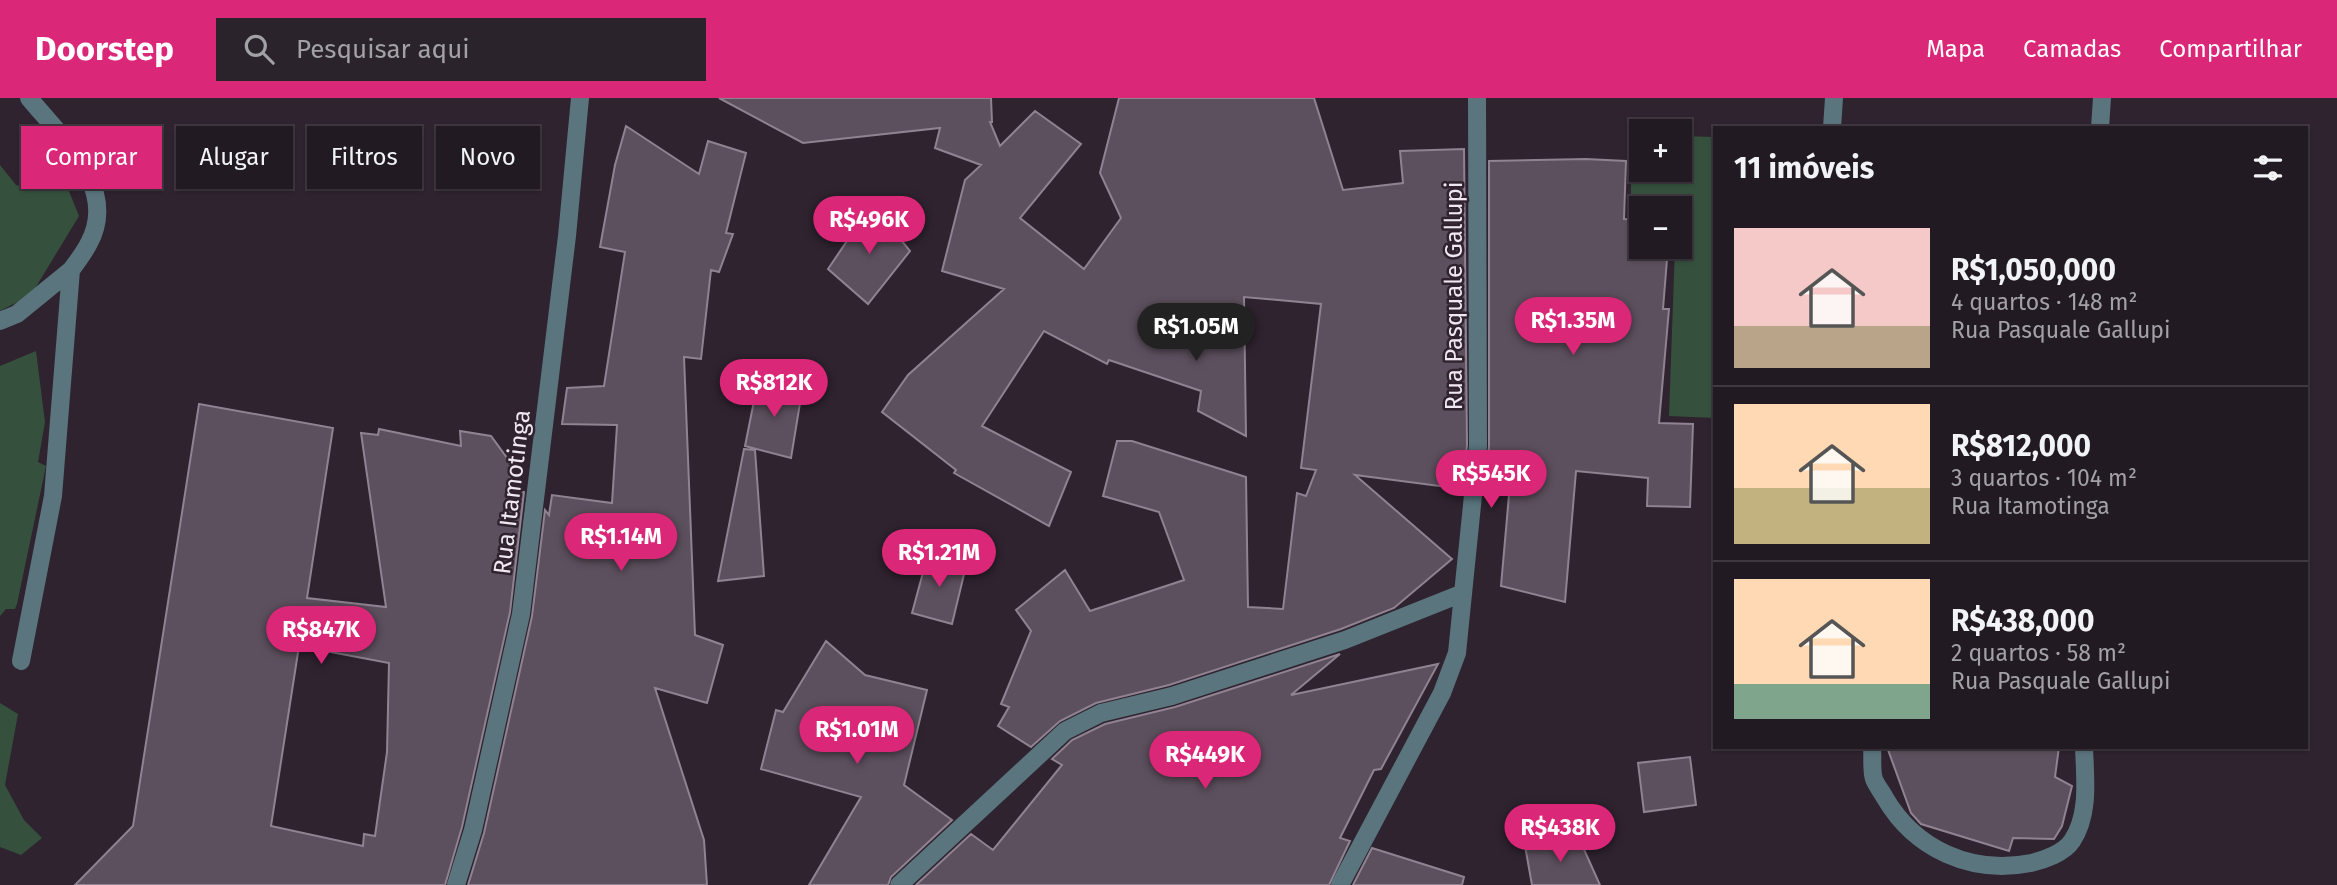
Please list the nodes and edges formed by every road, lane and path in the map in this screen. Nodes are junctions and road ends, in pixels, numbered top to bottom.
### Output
1 (29, 98) edge
2 (580, 98) edge
3 (1477, 98) edge
4 (1834, 98) edge
5 (2102, 98) edge
6 (1832, 126) edge
7 (2100, 126) edge
8 (71, 270) junction
9 (0, 321) edge
10 (1463, 593) junction
11 (21, 661) dead end
12 (1872, 749) edge
13 (2084, 749) edge
14 (456, 885) edge
15 (899, 885) edge
16 (1340, 885) edge

1 - 8 street
2 - 14 street, Rua Itamotinga
3 - 10 street, Rua Pasquale Gallupi
4 - 6 street
5 - 7 street
8 - 9 street
8 - 11 street
10 - 15 street
10 - 16 street, Rua Pasquale Gallupi
12 - 13 street

